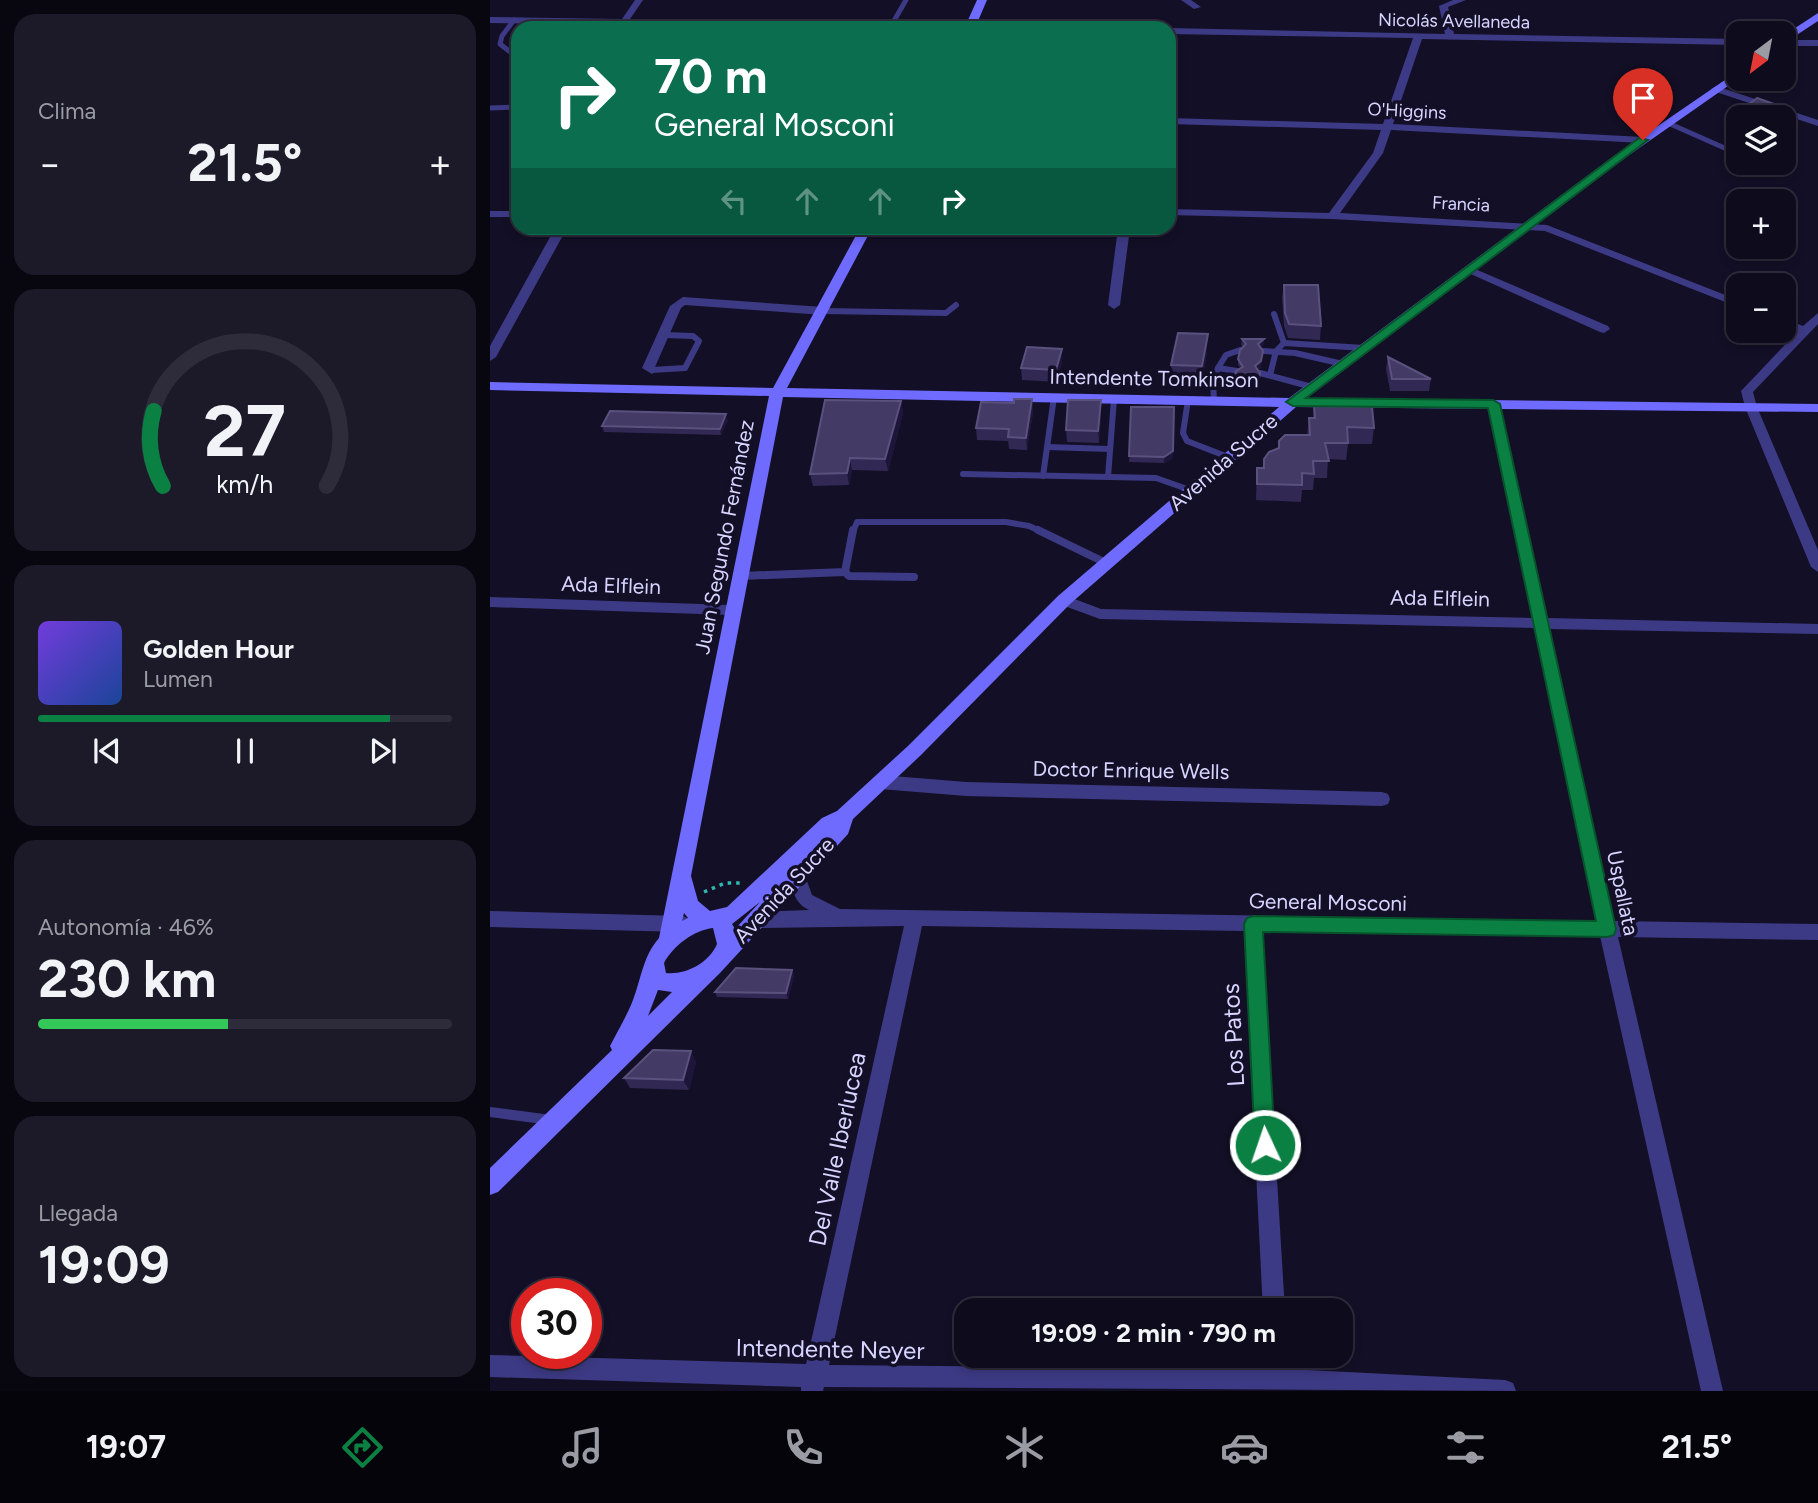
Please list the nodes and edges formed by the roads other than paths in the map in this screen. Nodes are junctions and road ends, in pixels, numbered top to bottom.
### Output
1 (639, 0) edge
2 (906, 0) edge
3 (982, 0) edge
4 (1185, 0) edge
5 (1462, 0) edge
6 (1197, 7) dead end
7 (1818, 16) edge
8 (490, 20) edge
9 (514, 20) joint
10 (625, 21) joint
11 (894, 21) edge
12 (979, 21) edge
13 (511, 24) edge
14 (1176, 31) edge
15 (1796, 32) edge
16 (1418, 36) junction
17 (1450, 36) junction
18 (1726, 42) edge
19 (1796, 43) edge
20 (1818, 44) edge
21 (511, 53) edge
22 (1726, 82) edge
23 (1716, 89) junction
24 (511, 107) edge
25 (490, 108) edge
26 (1176, 121) edge
27 (1668, 123) junction
28 (1818, 123) edge
29 (1385, 127) junction
30 (1643, 140) junction
31 (1726, 149) edge
32 (1176, 212) edge
33 (490, 214) edge
34 (511, 214) edge
35 (1332, 216) junction
36 (1527, 226) junction
37 (557, 235) edge
38 (862, 235) edge
39 (1123, 235) edge
40 (1468, 269) junction
41 (1726, 299) edge
42 (956, 305) dead end
43 (1114, 305) dead end
44 (823, 311) junction
45 (1274, 314) dead end
46 (1818, 317) edge
47 (1796, 327) edge
48 (1604, 329) dead end
49 (1804, 330) junction
50 (665, 335) junction
51 (1284, 343) junction
52 (1364, 348) junction
53 (1240, 350) edge
54 (1263, 351) edge
55 (1276, 351) junction
56 (490, 357) edge
57 (1343, 364) junction
58 (1218, 368) junction
59 (652, 370) joint
60 (1237, 371) edge
61 (1260, 373) edge
62 (1270, 375) junction
63 (490, 386) edge
64 (1312, 387) junction
65 (777, 392) junction
66 (1054, 397) junction
67 (1114, 399) junction
68 (1188, 400) junction
69 (1214, 401) junction
70 (1293, 402) junction
71 (1493, 404) junction
72 (1751, 407) junction
73 (1818, 408) edge
74 (1047, 447) junction
75 (1110, 449) junction
76 (1228, 457) junction
77 (963, 474) dead end
78 (1043, 475) junction
79 (1108, 477) junction
80 (1190, 490) junction
81 (1106, 563) junction
82 (1818, 567) edge
83 (845, 572) junction
84 (738, 576) junction
85 (914, 577) dead end
86 (1064, 600) junction
87 (490, 603) edge
88 (731, 610) junction
89 (1541, 621) junction
90 (1818, 629) edge
91 (880, 782) junction
92 (1382, 799) dead end
93 (844, 816) junction
94 (682, 875) junction
95 (797, 875) junction
96 (838, 917) junction
97 (490, 919) edge
98 (914, 919) junction
99 (755, 920) junction
100 (708, 921) junction
101 (1253, 924) junction
102 (1607, 929) junction
103 (1818, 932) edge
104 (670, 933) junction
105 (713, 966) junction
106 (653, 973) junction
107 (612, 1062) junction
108 (490, 1112) edge
109 (554, 1121) junction
110 (490, 1184) edge
111 (1273, 1298) edge
112 (490, 1366) edge
113 (1277, 1368) edge
114 (813, 1383) edge
115 (1278, 1386) edge
116 (1504, 1391) edge
117 (1712, 1391) edge

1 - 10 street
2 - 11 lane
3 - 12 main road
4 - 6 street
5 - 17 street
7 - 15 main road
8 - 9 street
9 - 10 street
13 - 21 lane
14 - 16 street, Nicolás Avellaneda
16 - 17 street, Nicolás Avellaneda
16 - 29 street
17 - 18 street, Nicolás Avellaneda
19 - 20 street
22 - 23 main road, Avenida Sucre
23 - 27 main road, Avenida Sucre
23 - 28 street
24 - 25 lane
26 - 29 street, O'Higgins
27 - 30 main road, Avenida Sucre
27 - 31 lane
29 - 30 street, O'Higgins
29 - 35 street
30 - 36 main road, Avenida Sucre
32 - 35 street, Francia
33 - 34 street
35 - 36 street, Francia
36 - 40 main road, Avenida Sucre
36 - 41 street, Francia
37 - 56 street
38 - 44 main road, Juan Segundo Fernández
39 - 43 street
40 - 48 street
40 - 52 main road, Avenida Sucre
42 - 44 lane
44 - 50 street
44 - 65 main road, Juan Segundo Fernández
45 - 51 lane
46 - 49 street
47 - 49 street
49 - 72 street
50 - 59 street
50 - 59 lane
51 - 52 lane
51 - 55 lane
52 - 57 main road, Avenida Sucre
53 - 58 lane
54 - 55 lane
55 - 57 lane
55 - 62 lane
57 - 64 main road, Avenida Sucre
58 - 60 lane
58 - 69 lane
61 - 62 lane
62 - 64 lane
63 - 65 main road, Intendente Tomkinson
64 - 70 main road, Avenida Sucre
65 - 66 main road, Intendente Tomkinson
65 - 84 main road, Juan Segundo Fernández
66 - 67 main road, Intendente Tomkinson
66 - 74 lane
67 - 68 main road, Intendente Tomkinson
67 - 75 lane
68 - 69 main road, Intendente Tomkinson
68 - 76 lane
69 - 70 main road, Intendente Tomkinson
70 - 71 main road, Intendente Tomkinson
70 - 76 main road, Avenida Sucre
71 - 72 main road, Intendente Tomkinson
71 - 89 street, Uspallata
72 - 73 main road, Intendente Tomkinson
72 - 82 street
74 - 75 lane
74 - 78 lane
75 - 79 lane
76 - 80 main road, Avenida Sucre
77 - 78 lane
78 - 79 lane
79 - 80 lane
80 - 81 main road, Avenida Sucre
81 - 83 lane
81 - 86 main road, Avenida Sucre
83 - 84 lane
83 - 85 lane
84 - 88 main road, Juan Segundo Fernández
86 - 89 street, Ada Elflein
86 - 91 main road, Avenida Sucre
87 - 88 street, Ada Elflein
88 - 94 main road, Juan Segundo Fernández
89 - 90 street, Ada Elflein
89 - 102 street, Uspallata
91 - 92 street, Doctor Enrique Wells
91 - 93 main road, Avenida Sucre
93 - 95 main road, Avenida Sucre
93 - 100 main road, Avenida Sucre
94 - 100 main road, Juan Segundo Fernández
94 - 104 main road, Juan Segundo Fernández
95 - 96 street, General Mosconi
95 - 99 main road, Avenida Sucre
96 - 98 street, General Mosconi
96 - 99 street, General Mosconi
97 - 104 street
98 - 101 street, General Mosconi
98 - 114 street, Del Valle Iberlucea
99 - 105 main road, Avenida Sucre
100 - 104 main road, Avenida Sucre
100 - 105 main road
101 - 102 street, General Mosconi
101 - 111 street, Los Patos
102 - 103 street, General Mosconi
102 - 117 street, Uspallata
104 - 106 main road, Avenida Sucre
105 - 106 main road
105 - 107 main road, Avenida Sucre
106 - 107 main road, Avenida Sucre
107 - 109 main road, Avenida Sucre
108 - 109 lane
109 - 110 main road, Avenida Sucre
112 - 114 street, Intendente Neyer
113 - 115 street
114 - 115 street, Intendente Neyer
115 - 116 street, Intendente Neyer

